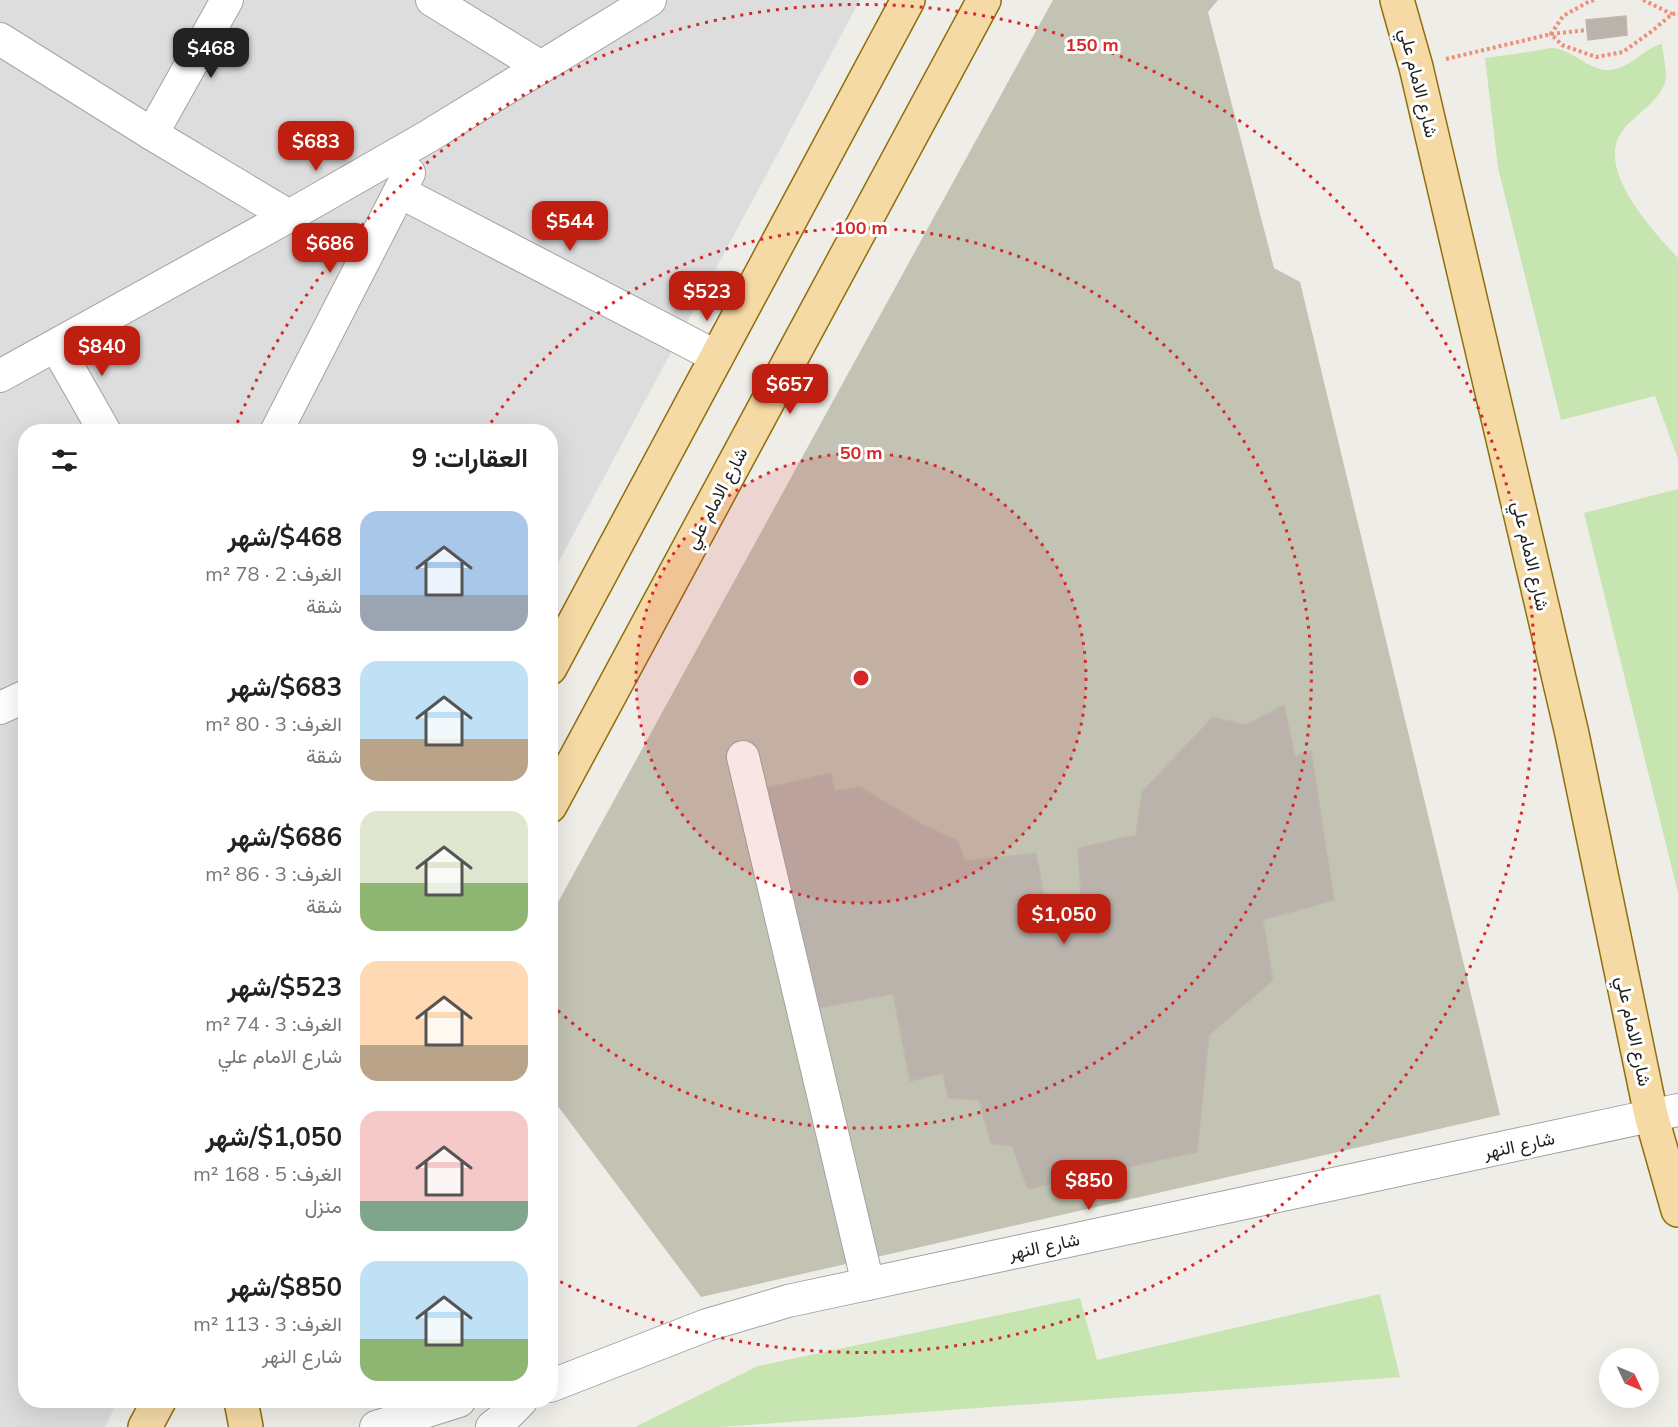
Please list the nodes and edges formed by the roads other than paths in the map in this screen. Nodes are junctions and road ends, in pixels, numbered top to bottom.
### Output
1 (227, 0) edge
2 (650, 0) edge
3 (908, 0) edge
4 (984, 0) edge
5 (1397, 0) edge
6 (445, 3) edge
7 (0, 39) edge
8 (540, 67) junction
9 (152, 134) junction
10 (427, 137) junction
11 (400, 192) junction
12 (289, 216) junction
13 (56, 346) junction
14 (717, 357) junction
15 (0, 376) edge
16 (100, 424) edge
17 (280, 424) edge
18 (558, 653) edge
19 (18, 700) edge
20 (0, 708) edge
21 (743, 757) dead end
22 (558, 791) edge
23 (1665, 1113) edge
24 (1678, 1210) edge
25 (868, 1284) junction
26 (558, 1383) edge
27 (155, 1408) edge
28 (242, 1408) edge
29 (437, 1408) edge
30 (513, 1408) edge
31 (145, 1427) edge
32 (246, 1427) edge
33 (376, 1427) edge
34 (492, 1427) edge

1 - 9 street
2 - 8 street
3 - 14 main road
4 - 22 main road, شارع الامام علي
5 - 23 main road, شارع الامام علي
6 - 8 street
7 - 9 street
8 - 10 street
9 - 12 street
10 - 11 street
10 - 12 street
11 - 14 street
11 - 17 street
12 - 13 street
13 - 15 street
13 - 16 street
14 - 18 main road
19 - 20 street
21 - 25 street
23 - 24 main road, شارع الامام علي
23 - 25 street, شارع النهر
25 - 26 street, شارع النهر
27 - 31 main road
28 - 32 main road
29 - 33 street
30 - 34 street

